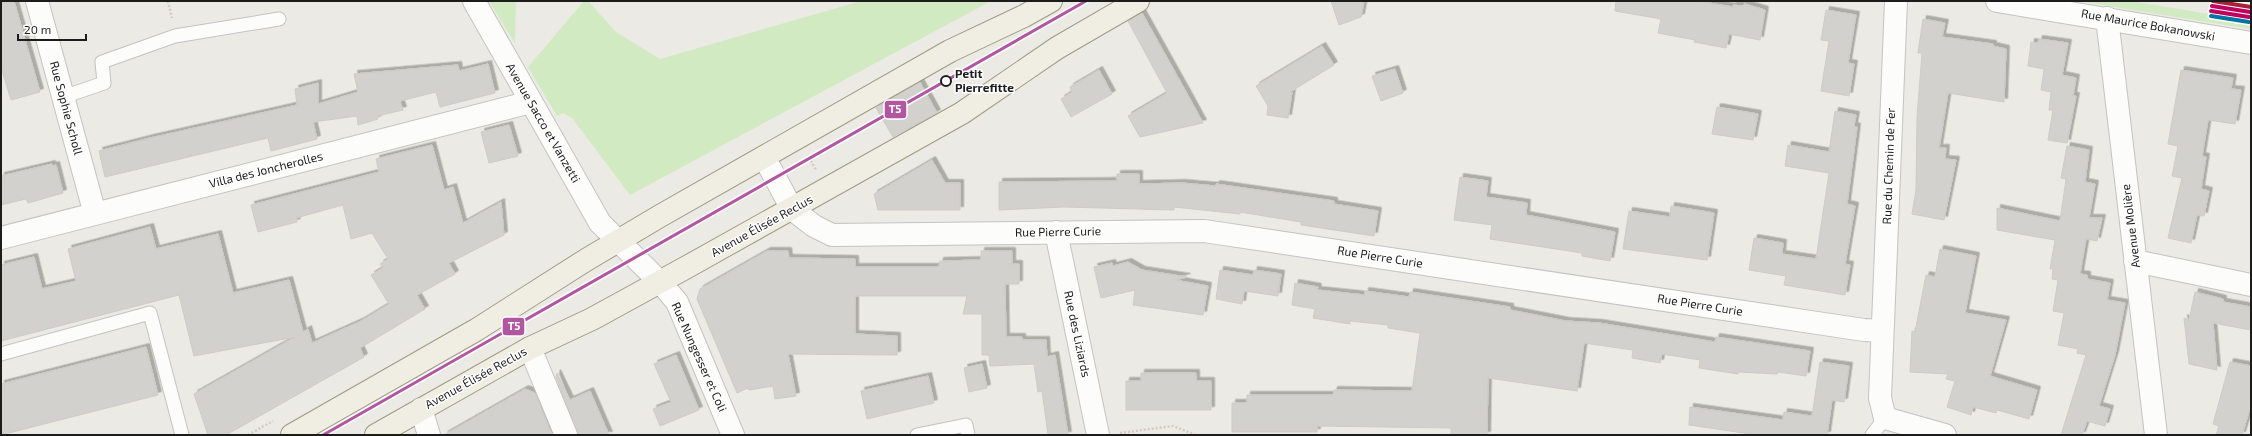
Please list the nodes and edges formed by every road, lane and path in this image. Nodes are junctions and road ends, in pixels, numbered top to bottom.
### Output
1 (39, 1) edge
2 (474, 1) edge
3 (1051, 1) edge
4 (1138, 1) edge
5 (1896, 1) edge
6 (1996, 1) edge
7 (2107, 18) junction
8 (280, 19) dead end
9 (2251, 43) edge
10 (63, 96) junction
11 (531, 102) junction
12 (798, 138) junction
13 (764, 157) junction
14 (828, 189) junction
15 (792, 209) junction
16 (95, 214) junction
17 (1056, 232) junction
18 (1, 238) edge
19 (618, 242) junction
20 (2135, 261) junction
21 (660, 282) junction
22 (2251, 285) edge
23 (1882, 331) junction
24 (530, 348) junction
25 (1, 354) edge
26 (422, 409) junction
27 (1885, 418) junction
28 (1105, 434) edge
29 (182, 435) edge
30 (292, 435) edge
31 (376, 435) edge
32 (429, 435) edge
33 (566, 435) edge
34 (733, 435) edge
35 (918, 435) edge
36 (968, 435) edge
37 (1196, 435) edge
38 (1655, 435) edge
39 (1661, 435) edge
40 (1872, 435) edge
41 (1945, 435) edge
42 (2156, 435) edge

1 - 10 street, Rue Sophie Scholl
2 - 11 street, Avenue Sacco et Vanzetti
3 - 12 main road
4 - 14 main road, Avenue Élisée Reclus
5 - 23 street, Rue du Chemin de Fer
6 - 7 street, Rue Maurice Bokanowski
7 - 9 street, Rue Maurice Bokanowski
7 - 20 street, Avenue Molière
8 - 10 lane
10 - 16 street, Rue Sophie Scholl
11 - 16 street, Villa des Joncherolles
11 - 19 street, Avenue Sacco et Vanzetti
12 - 13 main road
12 - 14 path
13 - 15 street, Rue Pierre Curie
13 - 19 main road
14 - 15 main road, Avenue Élisée Reclus
15 - 17 street, Rue Pierre Curie
15 - 21 main road, Avenue Élisée Reclus
16 - 18 street, Villa des Joncherolles
17 - 23 street, Rue Pierre Curie
17 - 28 street, Rue des Liziards
19 - 21 street, Avenue Sacco et Vanzetti
19 - 30 main road
20 - 22 street
20 - 42 street, Avenue Molière
21 - 24 main road, Avenue Élisée Reclus
21 - 34 street, Rue Nungesser et Coli
23 - 27 street
24 - 26 main road, Avenue Élisée Reclus
24 - 33 street
25 - 29 lane
26 - 31 main road, Avenue Élisée Reclus
26 - 32 street
27 - 40 lane
27 - 41 street
28 - 37 path
35 - 36 lane
38 - 39 path

